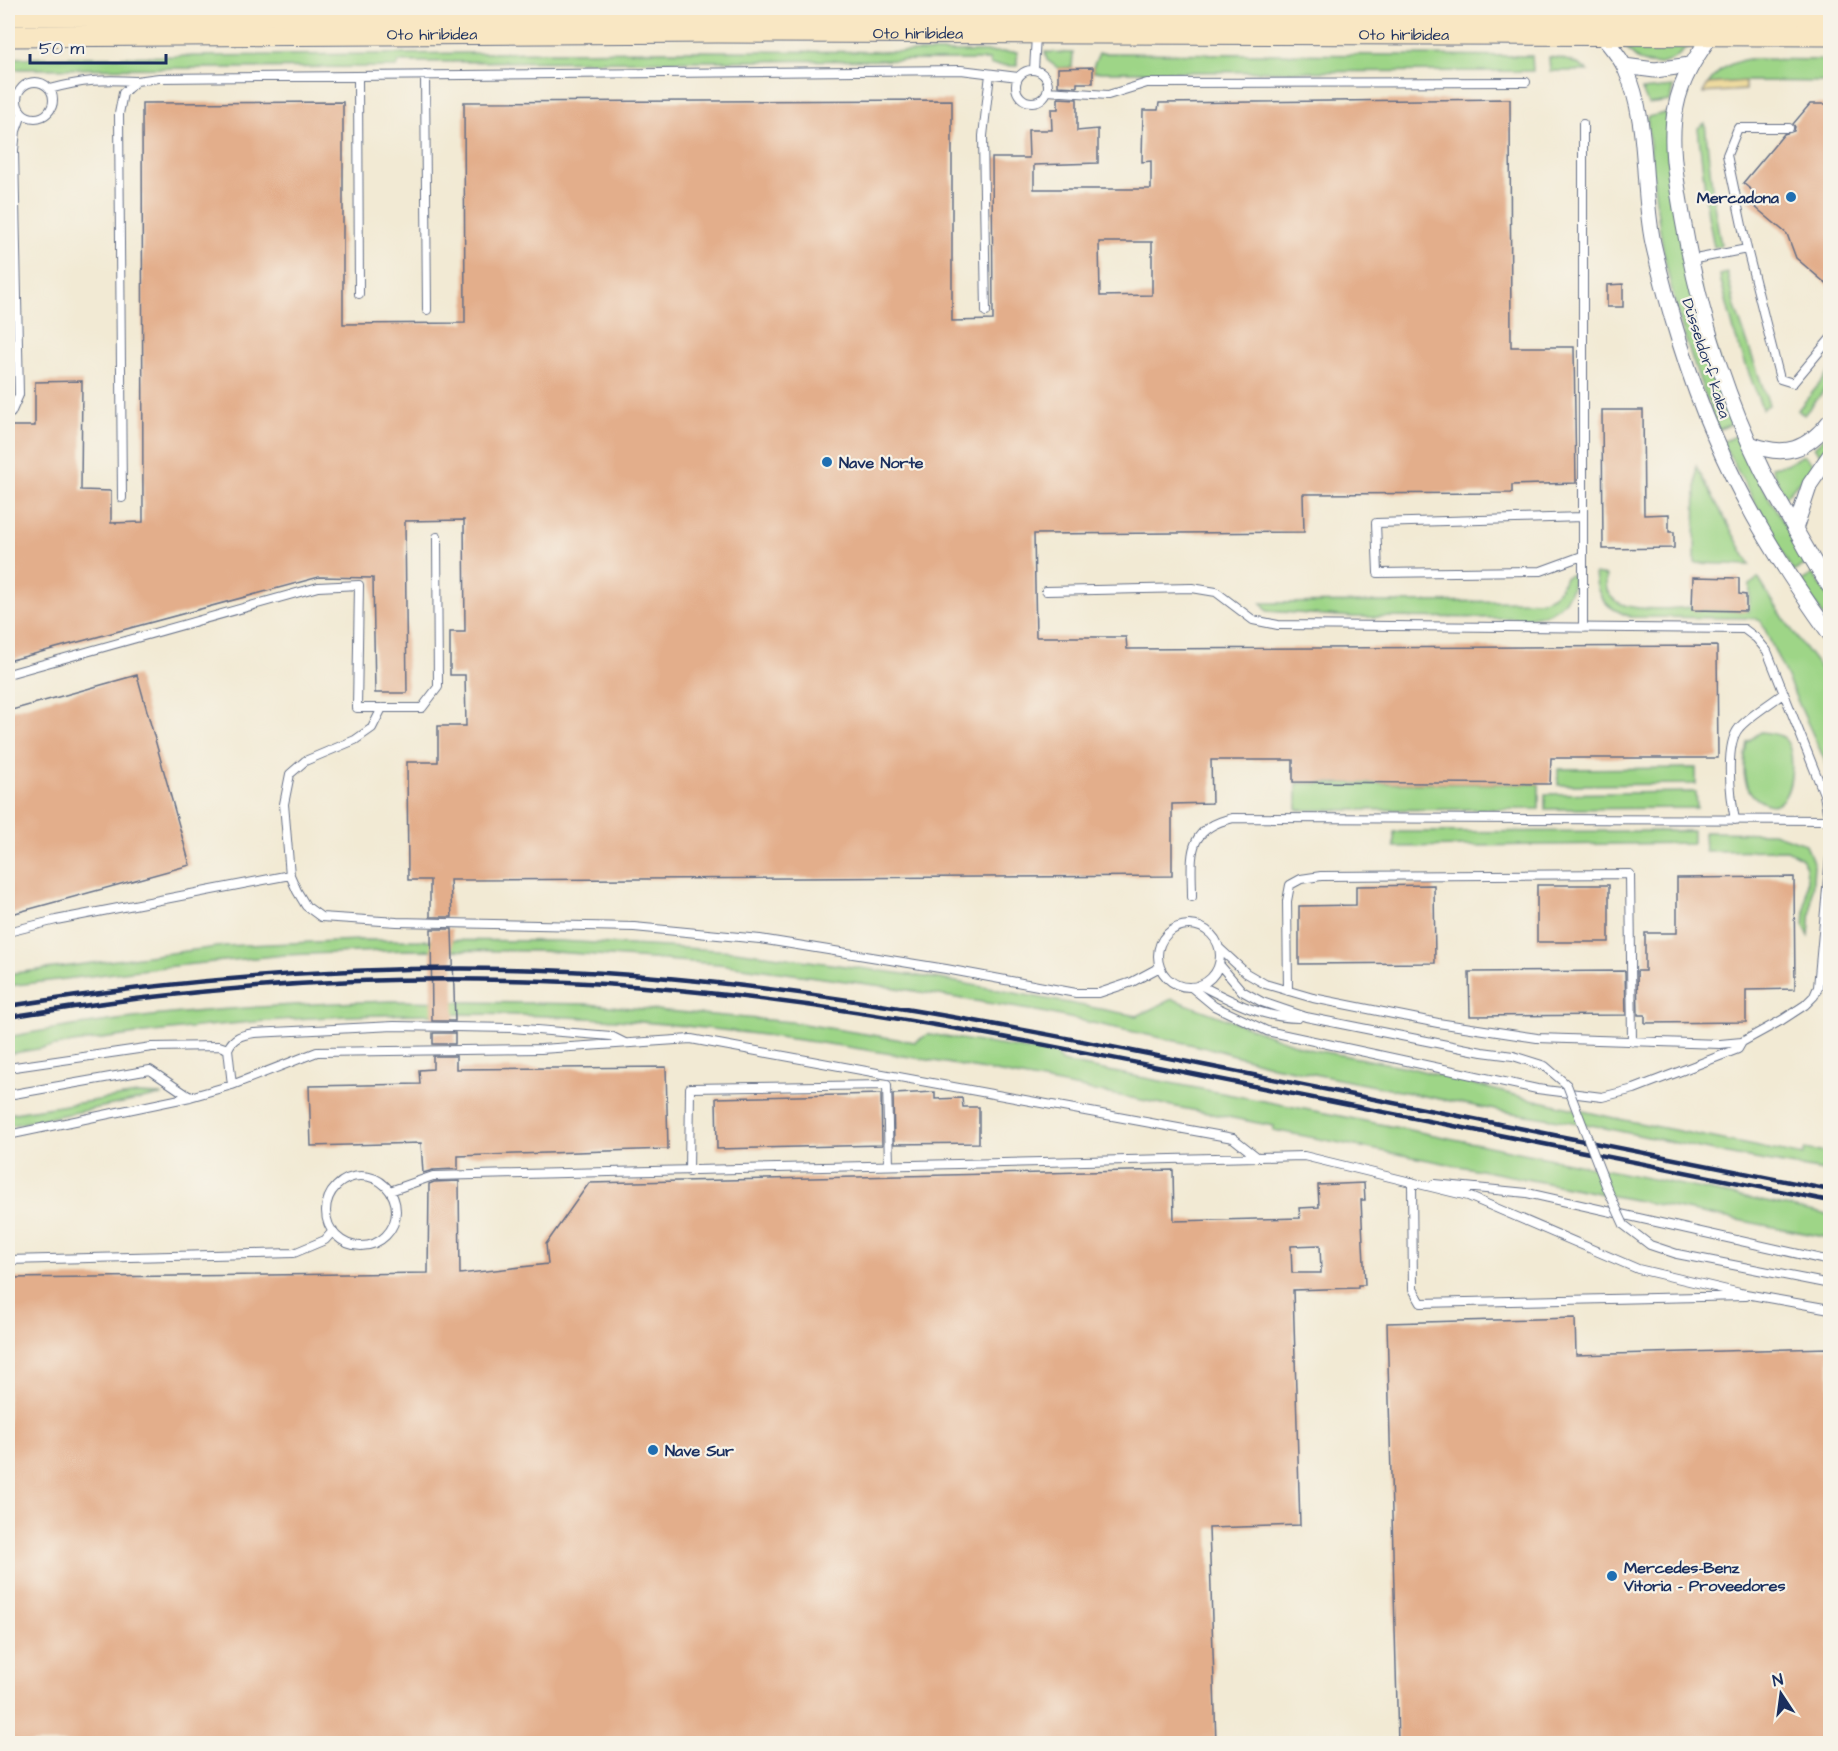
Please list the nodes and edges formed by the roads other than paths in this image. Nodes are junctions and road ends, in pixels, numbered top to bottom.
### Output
1 (313, 10) edge
2 (543, 10) edge
3 (695, 10) edge
4 (757, 10) edge
5 (861, 10) edge
6 (1518, 11) edge
7 (1620, 11) edge
8 (8, 15) edge
9 (1830, 15) edge
10 (769, 33) junction
11 (1037, 33) junction
12 (1601, 34) junction
13 (1712, 34) junction
14 (1830, 35) edge
15 (8, 36) edge
16 (1624, 66) junction
17 (1690, 66) junction
18 (1034, 70) junction
19 (990, 74) junction
20 (425, 75) junction
21 (358, 76) junction
22 (1018, 77) junction
23 (136, 81) junction
24 (1526, 81) dead end
25 (50, 89) junction
26 (1047, 90) junction
27 (22, 114) junction
28 (1582, 124) dead end
29 (1789, 128) dead end
30 (1746, 249) junction
31 (1690, 260) junction
32 (359, 294) dead end
33 (428, 310) dead end
34 (986, 312) dead end
35 (1830, 339) edge
36 (8, 413) edge
37 (1830, 421) edge
38 (1750, 444) junction
39 (1830, 455) edge
40 (122, 498) dead end
41 (1583, 517) junction
42 (1795, 528) junction
43 (437, 537) dead end
44 (1582, 556) junction
45 (1830, 587) edge
46 (1046, 591) dead end
47 (1583, 628) junction
48 (1830, 634) edge
49 (8, 674) edge
50 (1784, 693) junction
51 (382, 708) junction
52 (1735, 820) junction
53 (1830, 820) edge
54 (1830, 831) edge
55 (1830, 856) edge
56 (290, 875) junction
57 (1192, 897) dead end
58 (8, 932) edge
59 (1219, 948) junction
60 (1219, 964) junction
61 (1160, 967) junction
62 (1200, 985) junction
63 (1191, 987) junction
64 (1288, 991) junction
65 (1306, 1017) junction
66 (1632, 1042) junction
67 (1742, 1042) junction
68 (626, 1043) junction
69 (228, 1049) junction
70 (8, 1068) edge
71 (232, 1085) junction
72 (8, 1095) edge
73 (190, 1096) junction
74 (8, 1135) edge
75 (1257, 1157) junction
76 (890, 1165) junction
77 (689, 1172) junction
78 (1412, 1182) junction
79 (390, 1191) junction
80 (333, 1231) junction
81 (8, 1260) edge
82 (1830, 1261) edge
83 (1830, 1284) edge
84 (1756, 1295) junction
85 (1830, 1309) edge

1 - 2 street, Oto hiribidea
1 - 8 street, Oto hiribidea
2 - 3 street, Oto hiribidea
3 - 4 street, Oto hiribidea
4 - 5 street, Oto hiribidea
4 - 10 street
5 - 6 street, Oto hiribidea
6 - 7 street, Oto hiribidea
7 - 9 street, Oto hiribidea
10 - 11 street, Oto hiribidea
10 - 15 street, Oto hiribidea
11 - 12 street, Oto hiribidea
11 - 18 lane
12 - 13 street, Oto hiribidea
12 - 16 street, Düsseldorf kalea
13 - 14 street, Oto hiribidea
13 - 17 street, Düsseldorf kalea
16 - 17 street
16 - 48 street, Düsseldorf kalea
17 - 31 street, Düsseldorf kalea
18 - 22 lane
18 - 26 lane
19 - 20 lane
19 - 22 lane
19 - 34 lane
20 - 21 lane
20 - 33 lane
21 - 23 lane
21 - 32 lane
22 - 26 lane
23 - 25 lane
23 - 40 lane
24 - 26 lane
25 - 27 lane
25 - 27 lane
27 - 36 lane
28 - 41 lane
29 - 30 lane
30 - 31 lane
30 - 35 lane
31 - 38 street, Düsseldorf kalea
37 - 38 street
38 - 42 street, Düsseldorf kalea
39 - 42 street
41 - 44 lane
41 - 44 lane
42 - 45 street, Düsseldorf kalea
43 - 51 lane
44 - 47 lane
46 - 47 lane
47 - 50 lane
49 - 51 lane
50 - 52 lane
50 - 53 lane
51 - 56 lane
52 - 53 lane
52 - 57 lane
53 - 54 lane
55 - 67 lane
56 - 58 lane
56 - 61 lane
59 - 60 lane
59 - 61 lane
59 - 64 lane
60 - 62 lane
60 - 65 lane
61 - 63 lane
62 - 63 lane
62 - 65 lane
63 - 67 lane
64 - 66 lane
64 - 66 lane
65 - 83 lane, bridge
66 - 67 lane
68 - 69 lane
68 - 71 lane
68 - 75 lane
69 - 70 lane
69 - 71 lane
71 - 73 lane
72 - 73 lane
73 - 74 lane
75 - 76 lane
75 - 78 lane
76 - 77 lane
76 - 77 lane
77 - 79 lane
78 - 82 lane
78 - 84 lane
78 - 84 lane
79 - 80 lane
79 - 80 lane
80 - 81 lane
84 - 85 lane

